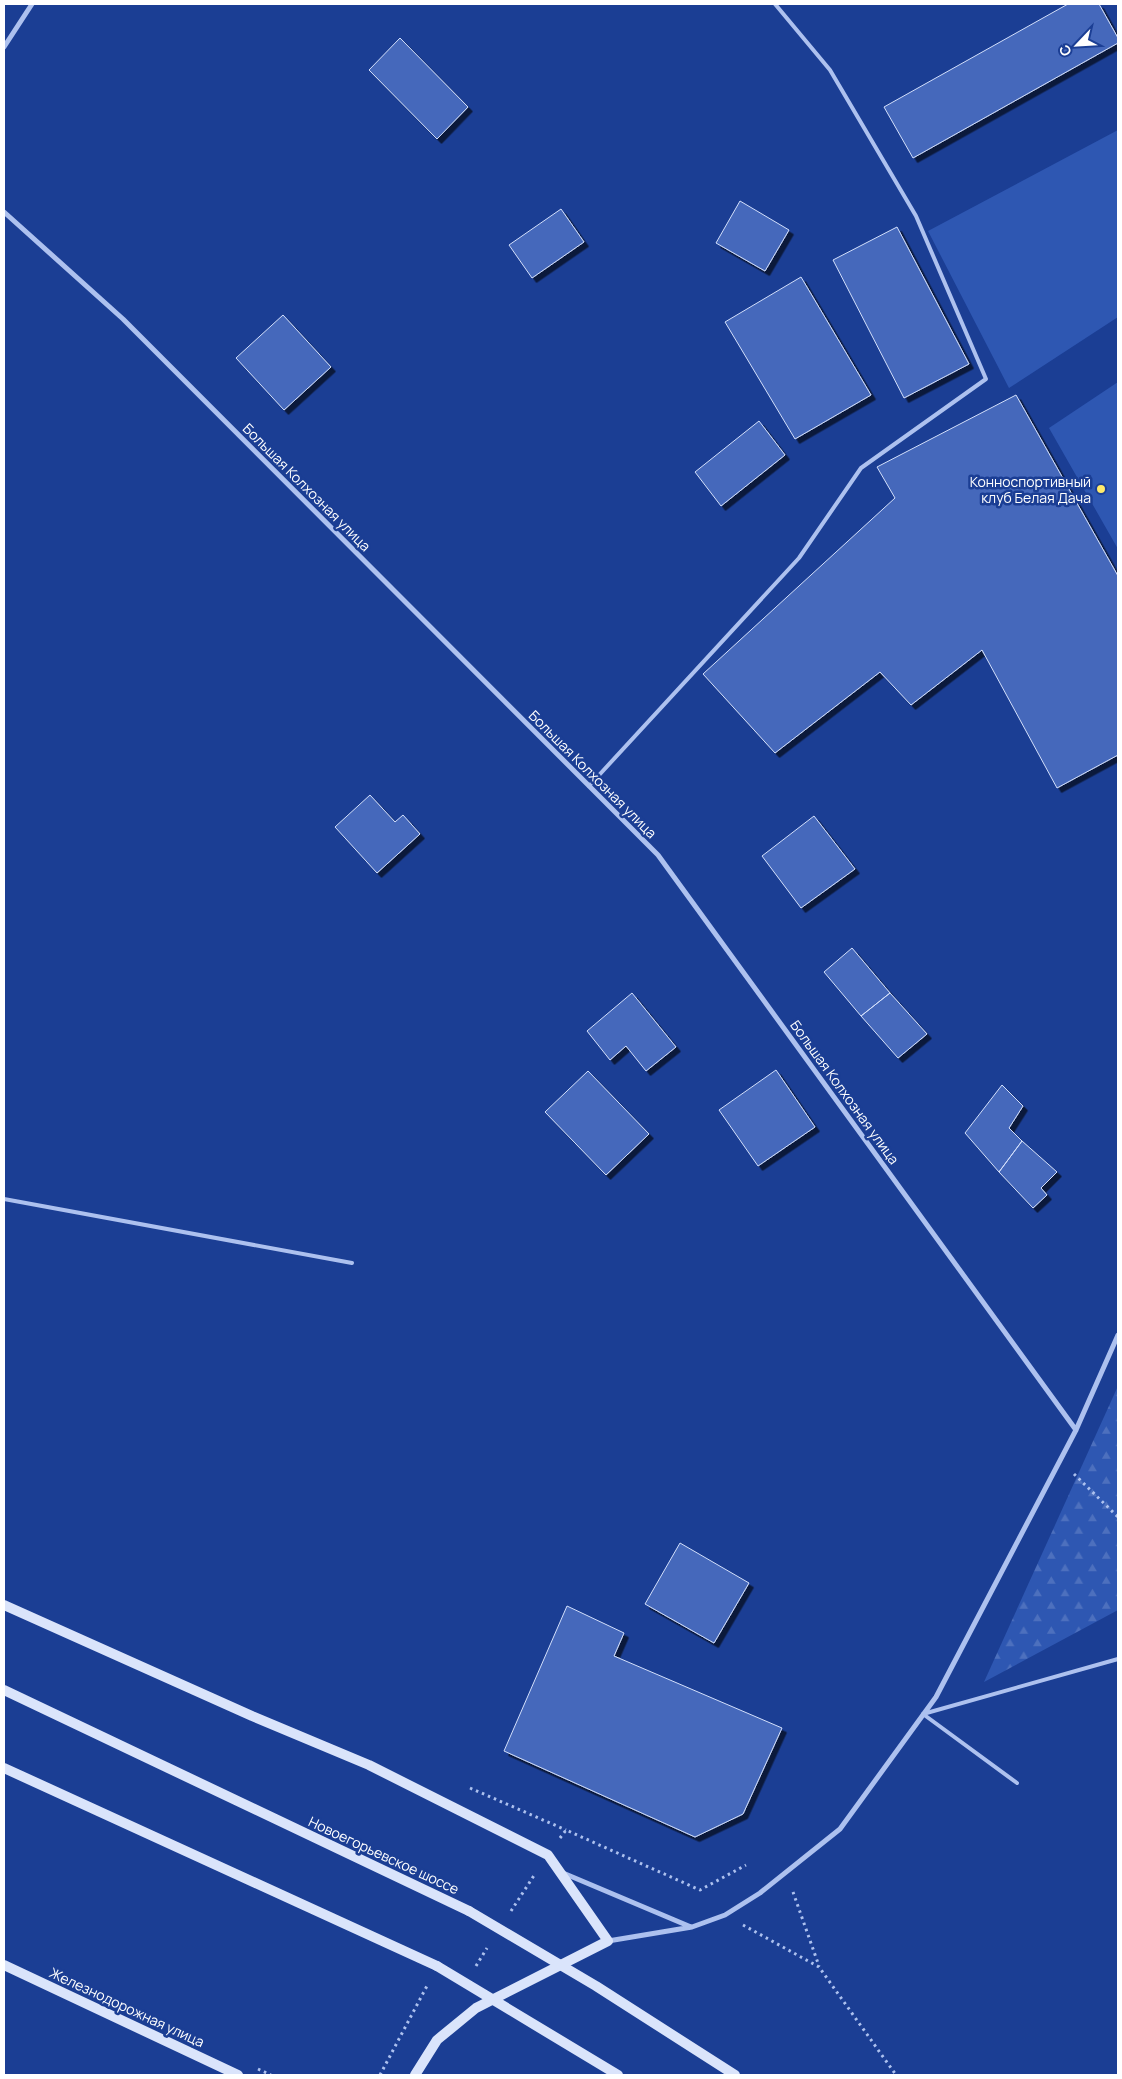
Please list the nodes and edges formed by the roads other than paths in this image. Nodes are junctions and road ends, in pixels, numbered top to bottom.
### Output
1 (32, 4) edge
2 (775, 4) edge
3 (4, 47) edge
4 (4, 212) edge
5 (589, 786) junction
6 (4, 1199) edge
7 (352, 1263) dead end
8 (1118, 1335) edge
9 (1076, 1430) junction
10 (4, 1605) edge
11 (1118, 1659) edge
12 (4, 1690) edge
13 (923, 1714) junction
14 (4, 1768) edge
15 (1017, 1783) dead end
16 (560, 1872) junction
17 (692, 1927) junction
18 (608, 1941) junction
19 (4, 1965) edge
20 (238, 2075) edge
21 (414, 2075) edge
22 (618, 2075) edge
23 (735, 2075) edge

1 - 3 street
2 - 5 lane
4 - 5 street, Большая Колхозная улица
5 - 9 street, Большая Колхозная улица
6 - 7 lane
8 - 9 street
9 - 13 street
10 - 16 main road
11 - 13 lane
12 - 23 main road, Новоегорьевское шоссе, bridge
13 - 15 lane
13 - 17 street
14 - 22 main road, bridge
16 - 17 street
16 - 18 main road
17 - 18 street
18 - 21 main road
19 - 20 main road, Железнодорожная улица

